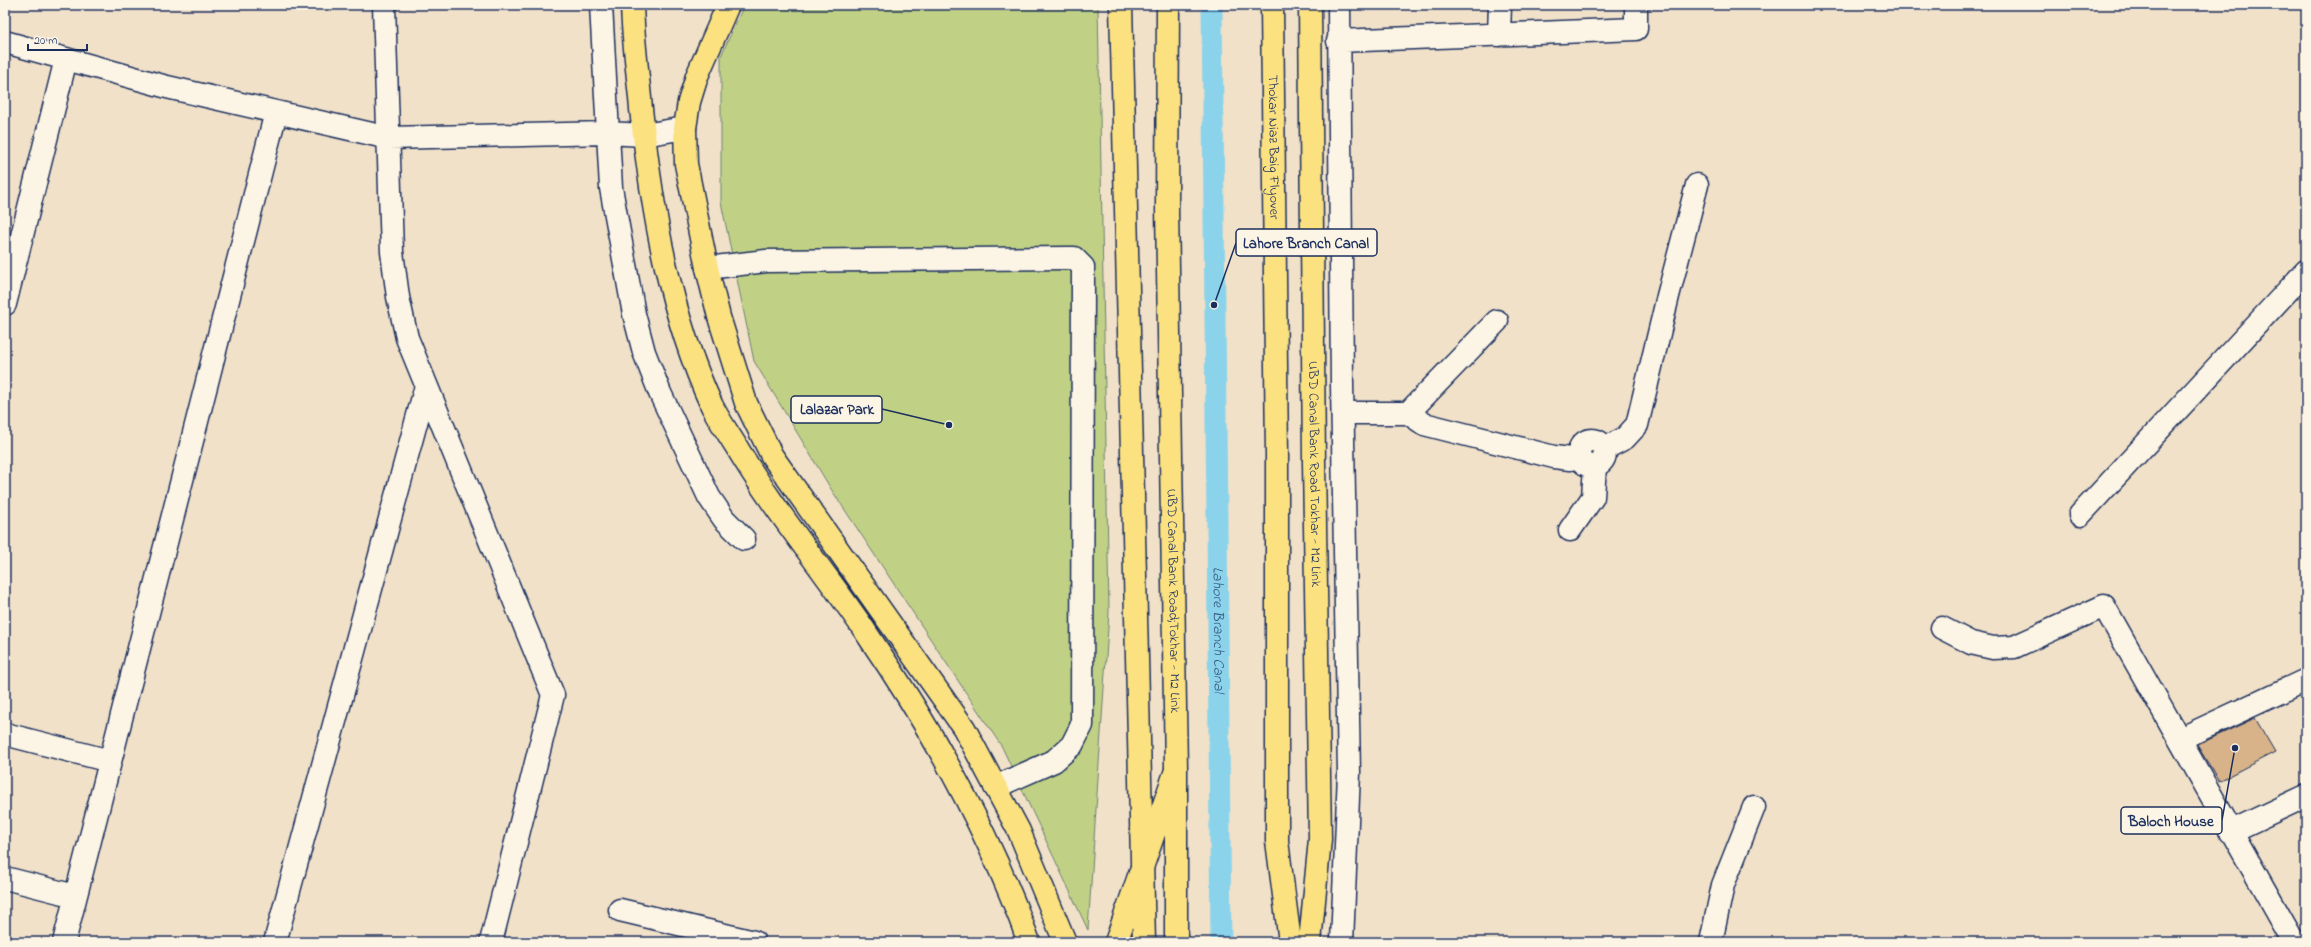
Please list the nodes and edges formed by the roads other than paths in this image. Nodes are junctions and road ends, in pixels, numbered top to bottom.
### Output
1 (384, 5) edge
2 (601, 5) edge
3 (632, 5) edge
4 (728, 5) edge
5 (1121, 5) edge
6 (1168, 5) edge
7 (1272, 5) edge
8 (1310, 5) edge
9 (1338, 5) edge
10 (1500, 5) edge
11 (1636, 5) edge
12 (1500, 35) junction
13 (1338, 41) junction
14 (5, 42) edge
15 (66, 59) junction
16 (276, 112) junction
17 (685, 128) junction
18 (607, 133) junction
19 (644, 135) junction
20 (389, 138) junction
21 (1697, 185) dead end
22 (707, 268) junction
23 (2302, 284) edge
24 (5, 304) edge
25 (1497, 321) dead end
26 (426, 386) junction
27 (1343, 413) junction
28 (1408, 413) junction
29 (1593, 457) junction
30 (2080, 515) dead end
31 (1570, 530) dead end
32 (744, 538) dead end
33 (1942, 628) dead end
34 (2306, 680) edge
35 (5, 734) edge
36 (2180, 739) junction
37 (110, 761) junction
38 (1176, 769) junction
39 (995, 787) junction
40 (2306, 796) edge
41 (1754, 807) dead end
42 (2230, 832) junction
43 (1142, 868) junction
44 (5, 878) edge
45 (75, 896) junction
46 (620, 910) dead end
47 (1026, 938) edge
48 (64, 942) edge
49 (275, 942) edge
50 (491, 942) edge
51 (754, 942) edge
52 (1065, 942) edge
53 (1116, 942) edge
54 (1144, 942) edge
55 (1176, 942) edge
56 (1290, 942) edge
57 (1310, 942) edge
58 (1342, 942) edge
59 (1711, 942) edge
60 (2294, 942) edge

1 - 20 street
2 - 18 street
3 - 19 main road
4 - 17 main road
5 - 43 main road
6 - 38 main road, UBD Canal Bank Road;Tokhar - M2 Link
7 - 56 main road, Thokar Niaz Baig Flyover
8 - 57 main road, UBD Canal Bank Road Tokhar - M2 Link
9 - 13 street
10 - 12 street
11 - 12 street
12 - 13 street
13 - 27 street
14 - 15 street
15 - 16 street
15 - 24 street
16 - 20 street
16 - 37 street
17 - 19 street
17 - 22 main road
18 - 19 street
18 - 20 street
18 - 32 street
19 - 47 main road
20 - 26 street
21 - 29 street
22 - 39 main road
22 - 39 street
23 - 30 street
25 - 28 street
26 - 49 street
26 - 50 street
27 - 28 street
27 - 58 street
28 - 29 street
29 - 31 street
33 - 36 street
34 - 36 street
35 - 37 street
36 - 42 street
37 - 45 street
38 - 43 main road
38 - 55 main road, UBD Canal Bank Road;Tokhar - M2 Link
39 - 52 main road
40 - 42 street
41 - 59 street
42 - 60 street
43 - 53 main road
43 - 54 main road
44 - 45 street
45 - 48 street
46 - 51 street

